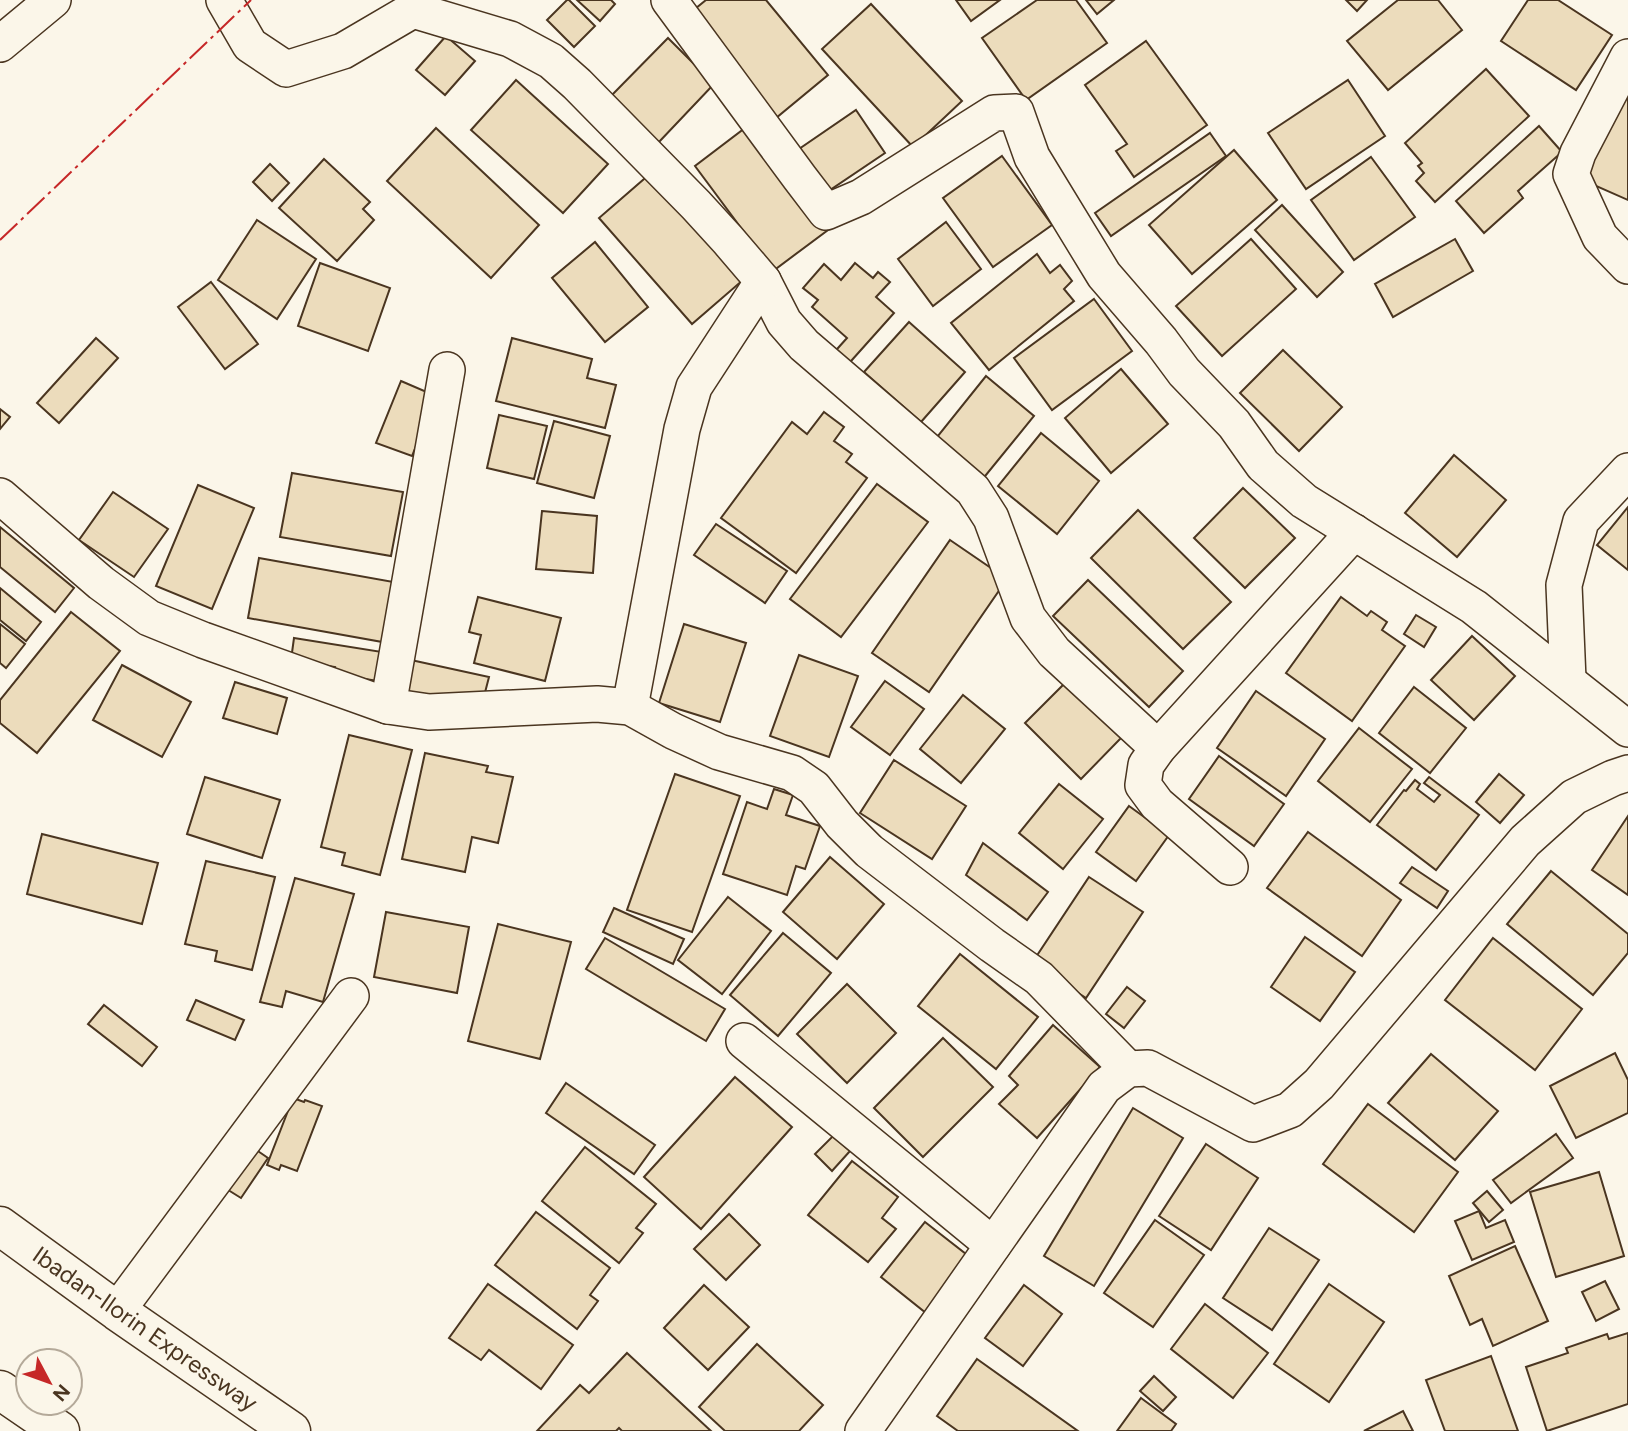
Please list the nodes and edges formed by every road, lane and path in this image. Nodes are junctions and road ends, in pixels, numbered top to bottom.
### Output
1 (53, 0) edge
2 (224, 0) edge
3 (669, 0) edge
4 (0, 44) edge
5 (1628, 57) edge
6 (1628, 266) edge
7 (763, 281) junction
8 (447, 370) dead end
9 (1628, 471) edge
10 (0, 496) edge
11 (1354, 532) junction
12 (1568, 680) junction
13 (388, 706) junction
14 (630, 707) junction
15 (1628, 729) edge
16 (1158, 748) junction
17 (1628, 773) edge
18 (1230, 867) dead end
19 (351, 996) dead end
20 (744, 1041) dead end
21 (1128, 1069) junction
22 (0, 1226) edge
23 (993, 1245) junction
24 (117, 1311) junction
25 (0, 1390) edge
26 (60, 1431) edge
27 (291, 1431) edge
28 (863, 1431) edge

1 - 4 street
2 - 7 street
3 - 11 street
5 - 6 street
7 - 14 street
7 - 16 street
8 - 13 street
9 - 12 street
10 - 13 street
11 - 12 street
11 - 16 street
12 - 15 street
13 - 14 street
14 - 21 street
16 - 18 street
17 - 21 street
19 - 24 street
20 - 23 street
21 - 23 street
22 - 24 highway, Ibadan-Ilorin Expressway
23 - 28 street
24 - 27 highway, Ibadan-Ilorin Expressway
25 - 26 highway

